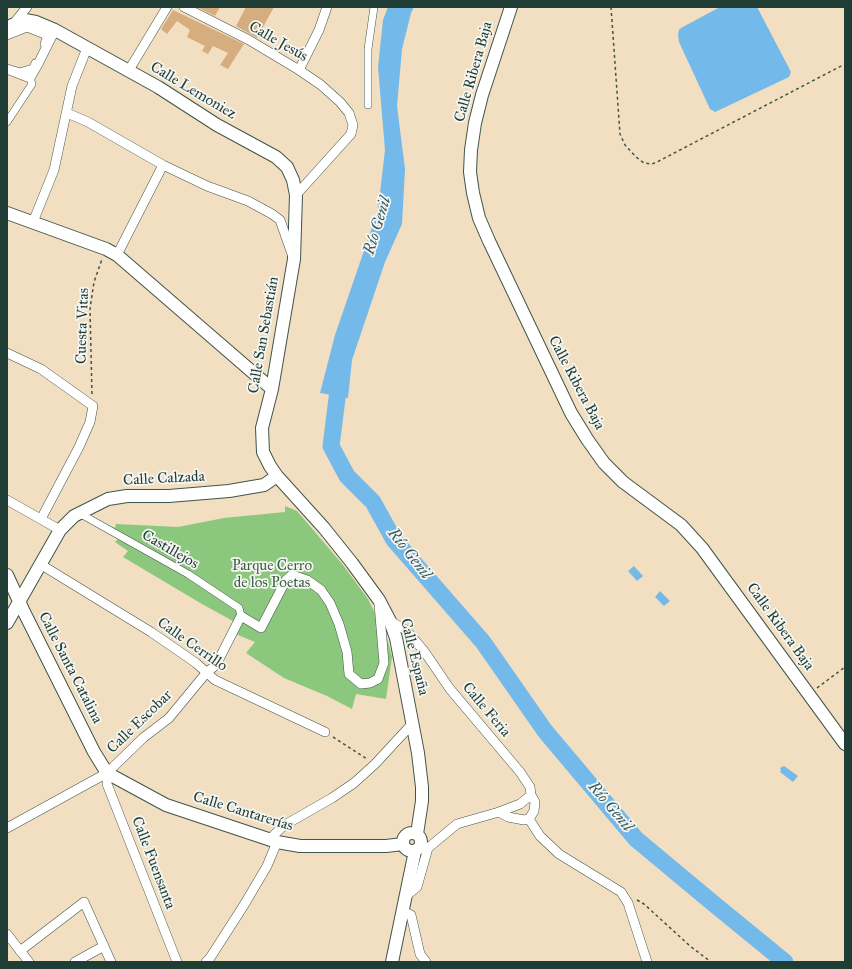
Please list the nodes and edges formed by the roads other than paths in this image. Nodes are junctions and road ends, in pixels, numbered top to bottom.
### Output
1 (27, 7) edge
2 (167, 7) edge
3 (187, 7) edge
4 (327, 7) edge
5 (374, 7) edge
6 (511, 7) edge
7 (11, 25) edge
8 (55, 30) junction
9 (7, 36) edge
10 (87, 48) junction
11 (7, 68) edge
12 (129, 70) junction
13 (300, 70) junction
14 (30, 78) junction
15 (368, 106) dead end
16 (67, 112) junction
17 (7, 122) edge
18 (163, 165) junction
19 (296, 195) junction
20 (7, 213) edge
21 (33, 222) junction
22 (111, 252) junction
23 (294, 259) junction
24 (7, 352) edge
25 (272, 389) junction
26 (277, 476) junction
27 (7, 500) edge
28 (79, 513) junction
29 (41, 519) junction
30 (60, 530) junction
31 (40, 564) junction
32 (7, 575) edge
33 (379, 600) junction
34 (19, 602) junction
35 (241, 616) junction
36 (390, 621) junction
37 (7, 624) edge
38 (207, 672) junction
39 (412, 724) junction
40 (325, 732) road end
41 (845, 744) edge
42 (107, 773) junction
43 (531, 795) junction
44 (499, 812) junction
45 (529, 819) junction
46 (7, 828) edge
47 (417, 834) junction
48 (274, 840) junction
49 (403, 844) junction
50 (415, 851) junction
51 (406, 896) junction
52 (403, 911) junction
53 (7, 934) edge
54 (104, 946) junction
55 (20, 951) junction
56 (29, 962) edge
57 (75, 962) edge
58 (112, 962) edge
59 (177, 962) edge
60 (206, 962) edge
61 (392, 962) edge
62 (426, 962) edge
63 (647, 962) edge

1 - 7 street
2 - 12 street
3 - 13 street, Calle Jesús
4 - 13 street
5 - 15 street
6 - 41 street, Calle Ribera Baja
7 - 8 street, Calle Lemoniez
8 - 10 street, Calle Lemoniez
8 - 14 street
9 - 11 street
10 - 12 street, Calle Lemoniez
10 - 16 street
11 - 14 street
12 - 19 street, Calle Lemoniez
13 - 19 street, Calle Jesús
14 - 17 street
16 - 18 street
16 - 21 street
18 - 22 street
18 - 23 street
19 - 23 street, Calle San Sebastián
20 - 21 street
21 - 22 street
22 - 25 street
23 - 25 street, Calle San Sebastián
24 - 29 street
25 - 26 street, Calle San Sebastián
26 - 28 street, Calle Calzada
26 - 33 street, Calle España
27 - 29 street
28 - 30 street, Calle Calzada
28 - 35 street, Castillejos
29 - 30 street
30 - 31 street, Calle Calzada
31 - 34 street, Calle Calzada
31 - 38 street, Calle Cerrillo
32 - 34 street, Calle Santa Catalina
33 - 35 street
33 - 36 street, Calle España
34 - 37 street, Calle Calzada
34 - 42 street, Calle Santa Catalina
35 - 38 street, Calle Escobar
36 - 39 street, Calle España
36 - 43 street, Calle Feria
38 - 40 street, Calle Cerrillo
38 - 42 street, Calle Escobar
39 - 47 street, Calle España
39 - 48 street
42 - 46 street, Calle Escobar
42 - 48 street, Calle Cantarerías
42 - 59 street, Calle Fuensanta
43 - 44 street
43 - 45 street, Calle Feria
44 - 45 street
44 - 51 street
45 - 63 street
47 - 49 street
47 - 50 street
48 - 49 street, Calle Cantarerías
48 - 60 street
49 - 50 street
50 - 51 street
51 - 52 street
52 - 61 street
52 - 62 street
53 - 55 street
54 - 55 street
54 - 57 street
54 - 58 street
55 - 56 street

